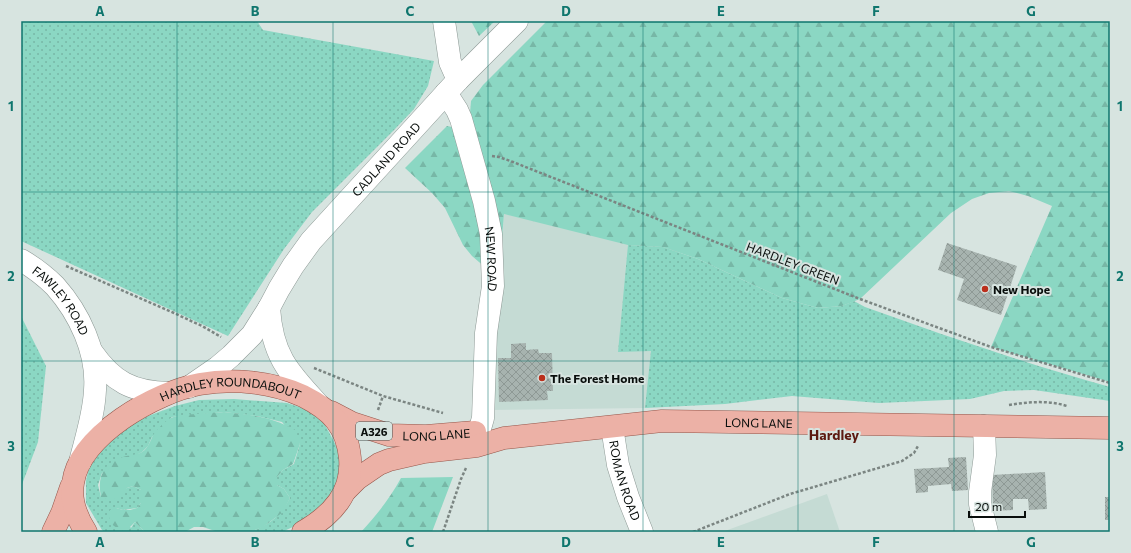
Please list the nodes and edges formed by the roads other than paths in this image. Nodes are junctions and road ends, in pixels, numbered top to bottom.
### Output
1 (444, 21) edge
2 (517, 21) edge
3 (452, 87) junction
4 (21, 260) edge
5 (269, 308) junction
6 (90, 350) junction
7 (179, 390) junction
8 (322, 406) junction
9 (984, 426) junction
10 (612, 427) junction
11 (1110, 428) edge
12 (479, 432) junction
13 (504, 438) junction
14 (80, 462) junction
15 (72, 484) junction
16 (346, 490) junction
17 (53, 532) edge
18 (86, 532) edge
19 (304, 532) edge
20 (642, 532) edge
21 (987, 532) edge

1 - 3 street, NEW ROAD
2 - 3 street, CADLAND ROAD
3 - 5 street, CADLAND ROAD
3 - 12 street, NEW ROAD
4 - 6 street, FAWLEY ROAD
5 - 7 street, CADLAND ROAD
5 - 8 street
6 - 7 street, FAWLEY ROAD
6 - 14 street, FAWLEY ROAD
7 - 8 main road, HARDLEY ROUNDABOUT
7 - 14 main road, HARDLEY ROUNDABOUT
8 - 12 main road, LONG LANE / A326
8 - 16 main road, HARDLEY ROUNDABOUT
9 - 10 main road, LONG LANE / A326
9 - 11 main road, LONG LANE / A326
9 - 21 street
10 - 13 main road, LONG LANE / A326
10 - 20 street, ROMAN ROAD
12 - 13 main road, LONG LANE / A326
13 - 16 main road, LONG LANE / A326
14 - 15 main road, HARDLEY ROUNDABOUT
15 - 17 main road
15 - 18 main road, HARDLEY ROUNDABOUT
16 - 19 main road, HARDLEY ROUNDABOUT

